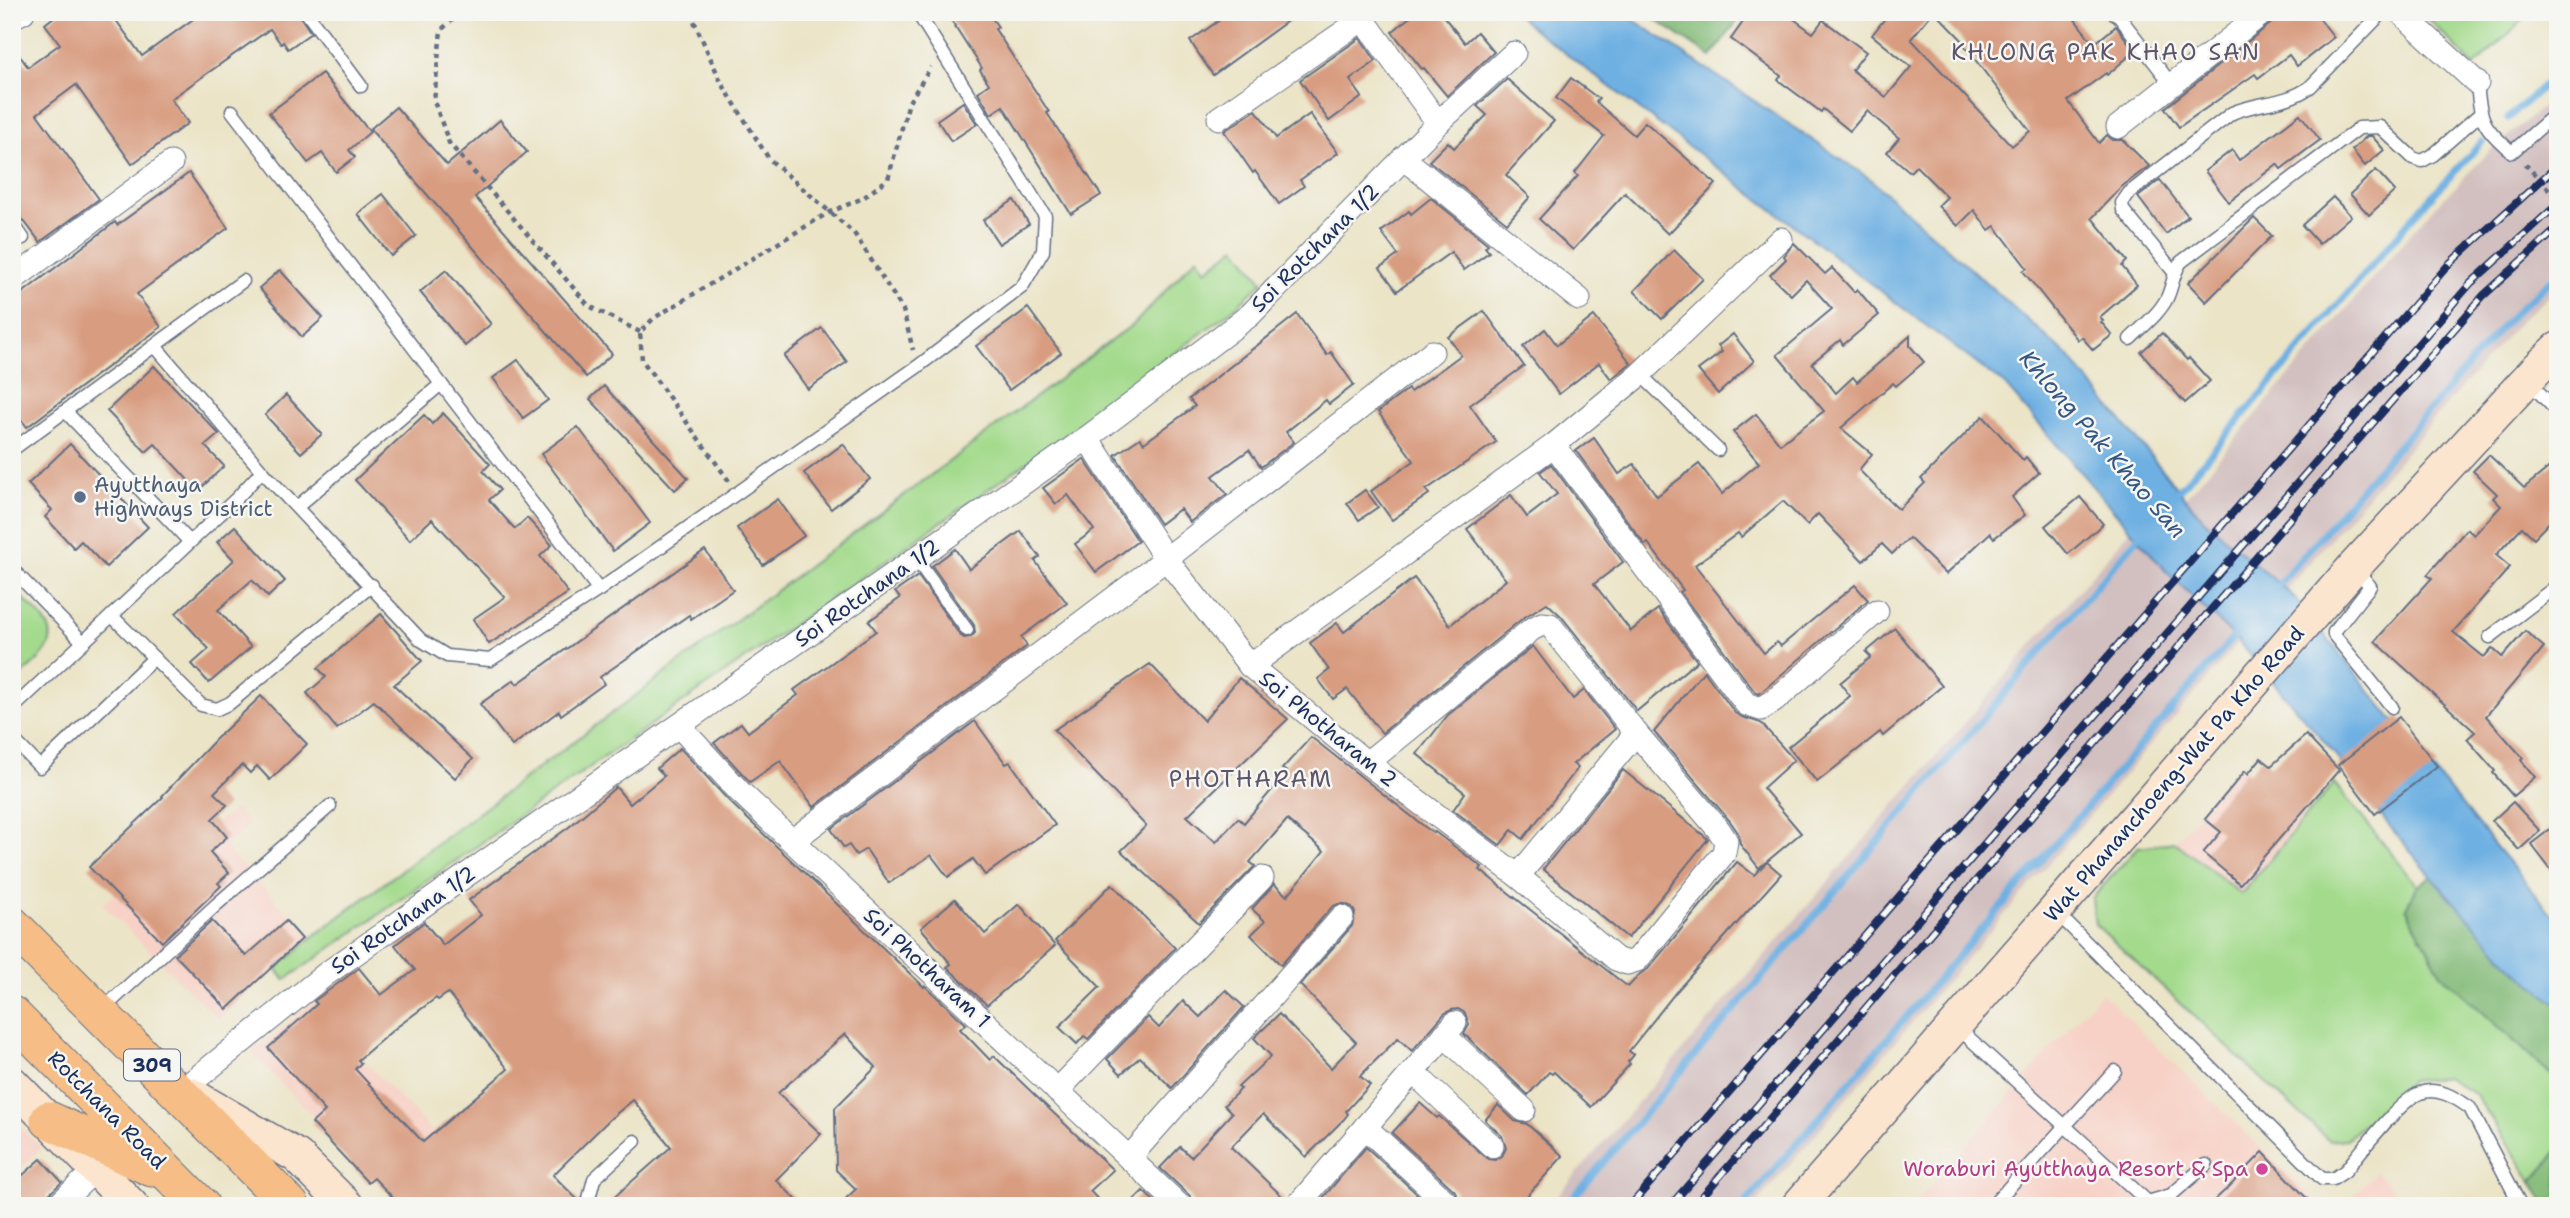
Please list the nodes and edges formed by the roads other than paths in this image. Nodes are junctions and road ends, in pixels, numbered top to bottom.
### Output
1 (23, 12) edge
2 (306, 12) edge
3 (917, 12) edge
4 (2112, 12) edge
5 (2264, 12) edge
6 (2383, 12) edge
7 (2400, 12) edge
8 (1360, 15) edge
9 (12, 17) edge
10 (1514, 53) dead end
11 (2477, 83) joint
12 (2172, 85) junction
13 (361, 86) dead end
14 (232, 111) dead end
15 (2558, 112) edge
16 (2480, 114) junction
17 (1219, 118) dead end
18 (1438, 123) junction
19 (2118, 127) dead end
20 (1404, 158) junction
21 (171, 163) dead end
22 (12, 222) edge
23 (23, 238) dead end
24 (1781, 239) dead end
25 (2174, 272) junction
26 (12, 280) edge
27 (243, 281) dead end
28 (1580, 299) dead end
29 (2130, 339) dead end
30 (155, 346) junction
31 (2558, 349) edge
32 (1432, 352) dead end
33 (1640, 374) junction
34 (2527, 380) junction
35 (441, 384) junction
36 (65, 411) junction
37 (2558, 412) edge
38 (1087, 438) junction
39 (1554, 445) junction
40 (12, 450) edge
41 (1718, 450) dead end
42 (262, 471) junction
43 (297, 507) junction
44 (190, 542) junction
45 (916, 559) junction
46 (1166, 559) junction
47 (2354, 567) junction
48 (12, 569) edge
49 (372, 585) junction
50 (2558, 585) edge
51 (599, 590) junction
52 (1877, 611) dead end
53 (112, 616) junction
54 (967, 630) dead end
55 (2490, 637) dead end
56 (83, 642) junction
57 (155, 658) junction
58 (1250, 666) junction
59 (2392, 707) dead end
60 (12, 709) edge
61 (679, 726) junction
62 (1636, 733) junction
63 (12, 738) edge
64 (1367, 763) junction
65 (330, 806) dead end
66 (792, 841) junction
67 (1518, 876) junction
68 (1262, 878) dead end
69 (2054, 910) junction
70 (1342, 917) dead end
71 (12, 925) edge
72 (100, 1013) junction
73 (12, 1015) edge
74 (1955, 1024) junction
75 (2115, 1071) dead end
76 (1413, 1072) junction
77 (12, 1083) edge
78 (174, 1085) junction
79 (1057, 1091) junction
80 (1524, 1110) dead end
81 (49, 1120) junction
82 (2065, 1125) junction
83 (1365, 1127) junction
84 (635, 1141) dead end
85 (1492, 1146) dead end
86 (1129, 1158) junction
87 (2206, 1165) dead end
88 (96, 1169) junction
89 (176, 1179) junction
90 (2147, 1204) edge
91 (57, 1206) edge
92 (132, 1206) edge
93 (201, 1206) edge
94 (291, 1206) edge
95 (347, 1206) edge
96 (587, 1206) edge
97 (1180, 1206) edge
98 (1297, 1206) edge
99 (1446, 1206) edge
100 (1798, 1206) edge
101 (1992, 1206) edge
102 (2521, 1206) edge

1 - 9 street
2 - 13 lane
3 - 51 lane
4 - 12 lane
5 - 12 street
6 - 25 lane
7 - 11 street
8 - 17 street
8 - 18 street
10 - 18 street, Soi Rotchana 1/2
11 - 16 lane
12 - 19 street
14 - 35 lane
15 - 16 lane
16 - 25 lane
18 - 20 street, Soi Rotchana 1/2
20 - 28 street
20 - 38 street, Soi Rotchana 1/2
21 - 26 street
22 - 23 lane
24 - 33 street
25 - 29 lane
27 - 30 lane
30 - 36 lane
30 - 42 lane
31 - 34 main road, Wat Phananchoeng-Wat Pa Kho Road
32 - 46 street
33 - 39 street
33 - 41 lane
34 - 37 lane
34 - 47 main road, Wat Phananchoeng-Wat Pa Kho Road
35 - 43 lane
35 - 51 lane
36 - 40 lane
36 - 44 lane
38 - 45 street, Soi Rotchana 1/2
38 - 46 street, Soi Photharam 2
39 - 52 street
39 - 58 street
42 - 43 lane
42 - 44 lane
43 - 49 lane
44 - 53 lane
45 - 54 lane
45 - 61 street, Soi Rotchana 1/2
46 - 58 street, Soi Photharam 2
46 - 66 street
47 - 59 lane
47 - 69 main road, Wat Phananchoeng-Wat Pa Kho Road
48 - 56 lane
49 - 51 lane
49 - 57 lane
50 - 55 lane
53 - 56 lane
53 - 57 lane
56 - 60 lane
57 - 63 lane
58 - 64 street, Soi Photharam 2
61 - 66 street, Soi Photharam 1
61 - 78 street, Soi Rotchana 1/2
62 - 64 street
62 - 67 street
62 - 67 street, Soi Photharam 2
64 - 67 street, Soi Photharam 2
65 - 72 lane
66 - 79 street, Soi Photharam 1
68 - 79 street
69 - 74 main road, Wat Phananchoeng-Wat Pa Kho Road
69 - 102 lane
70 - 86 street
71 - 72 main road, 309
72 - 78 main road, 309
73 - 89 main road, Rotchana Road
74 - 82 lane
74 - 100 main road, Wat Phananchoeng-Wat Pa Kho Road
75 - 82 lane
76 - 80 street
76 - 83 street
76 - 85 street
77 - 81 main road
78 - 94 main road, 309
78 - 95 main road
79 - 86 street, Soi Photharam 1
81 - 88 main road
81 - 89 main road
82 - 90 lane
82 - 101 lane
83 - 98 street
83 - 99 street
84 - 96 lane
86 - 97 street, Soi Photharam 1
87 - 90 lane
88 - 91 street
88 - 92 main road
89 - 93 main road, Rotchana Road

